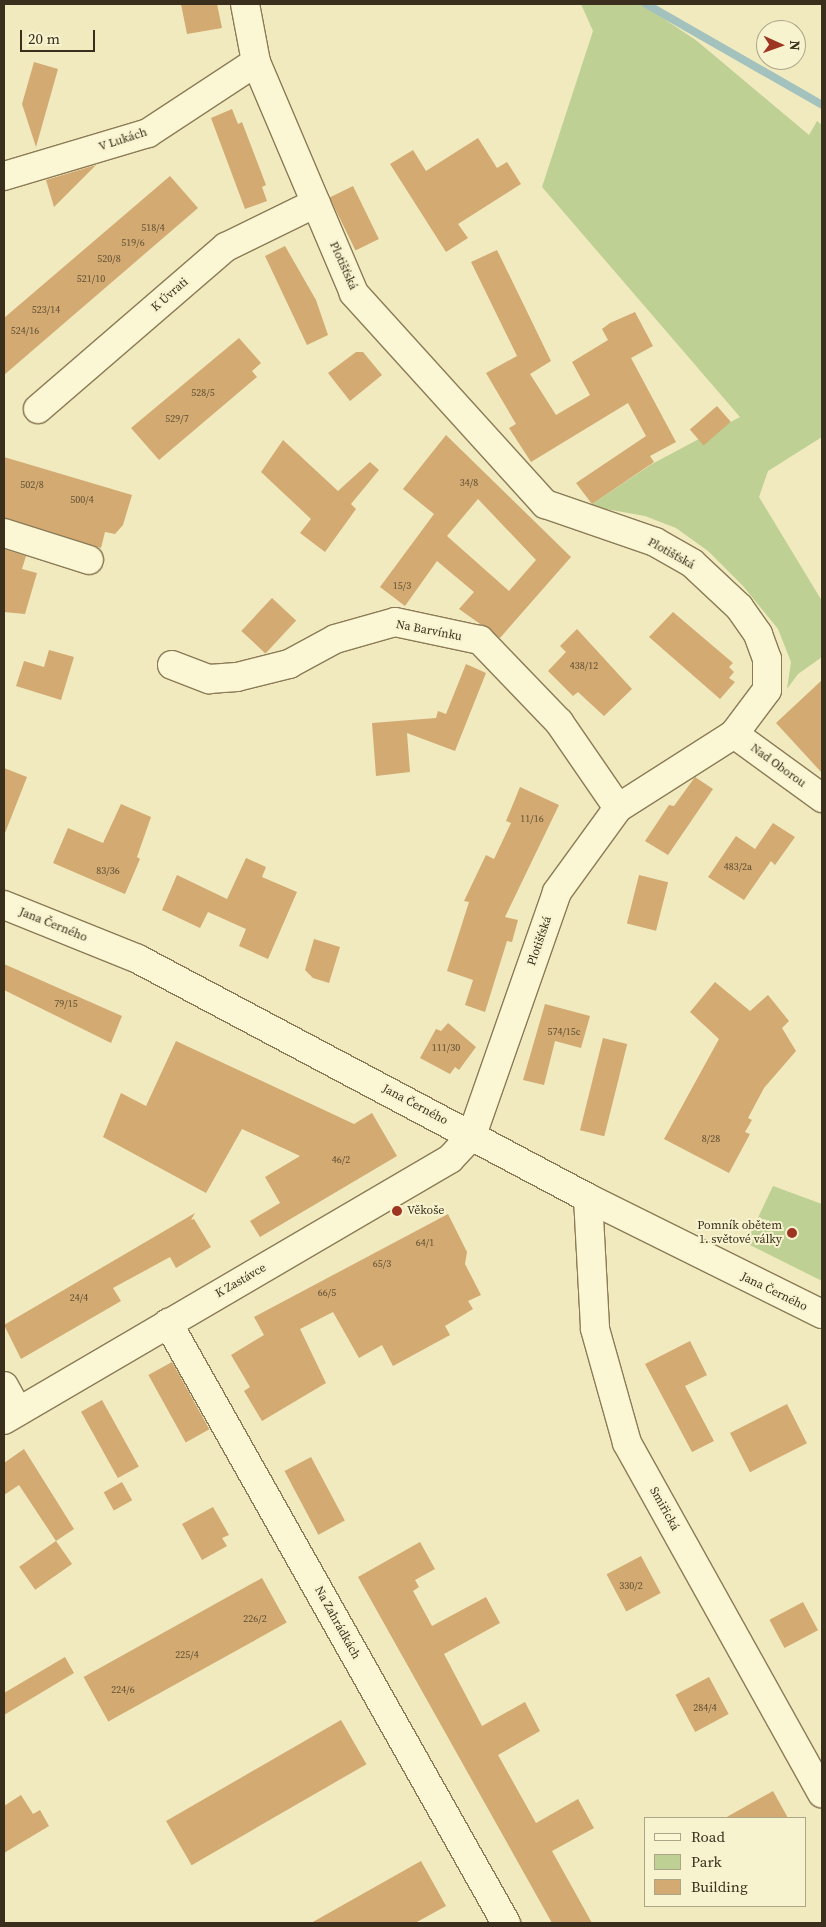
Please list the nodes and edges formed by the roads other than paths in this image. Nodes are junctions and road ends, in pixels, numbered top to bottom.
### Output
1 (245, 4) edge
2 (256, 62) junction
3 (4, 176) edge
4 (316, 203) junction
5 (38, 409) dead end
6 (4, 534) edge
7 (89, 560) dead end
8 (172, 665) dead end
9 (734, 734) junction
10 (822, 798) edge
11 (618, 808) junction
12 (4, 905) edge
13 (472, 1135) junction
14 (588, 1198) junction
15 (822, 1314) edge
16 (168, 1323) junction
17 (4, 1386) edge
18 (11, 1416) edge
19 (822, 1793) edge
20 (506, 1923) edge

1 - 2 street, Plotišťská
2 - 3 street, V Lukách
2 - 4 street, Plotišťská
4 - 5 street, K Úvrati
4 - 9 street, Plotišťská
6 - 7 street
8 - 11 street, Na Barvínku
9 - 10 street, Nad Oborou
9 - 11 street, Plotišťská
11 - 13 street, Plotišťská
12 - 13 street, Jana Černého
13 - 14 street, Jana Černého
13 - 16 street, K Zastávce
14 - 15 street, Jana Černého
14 - 19 street, Smiřická
16 - 18 street, K Zastávce
16 - 20 street, Na Zahrádkách
17 - 18 street

